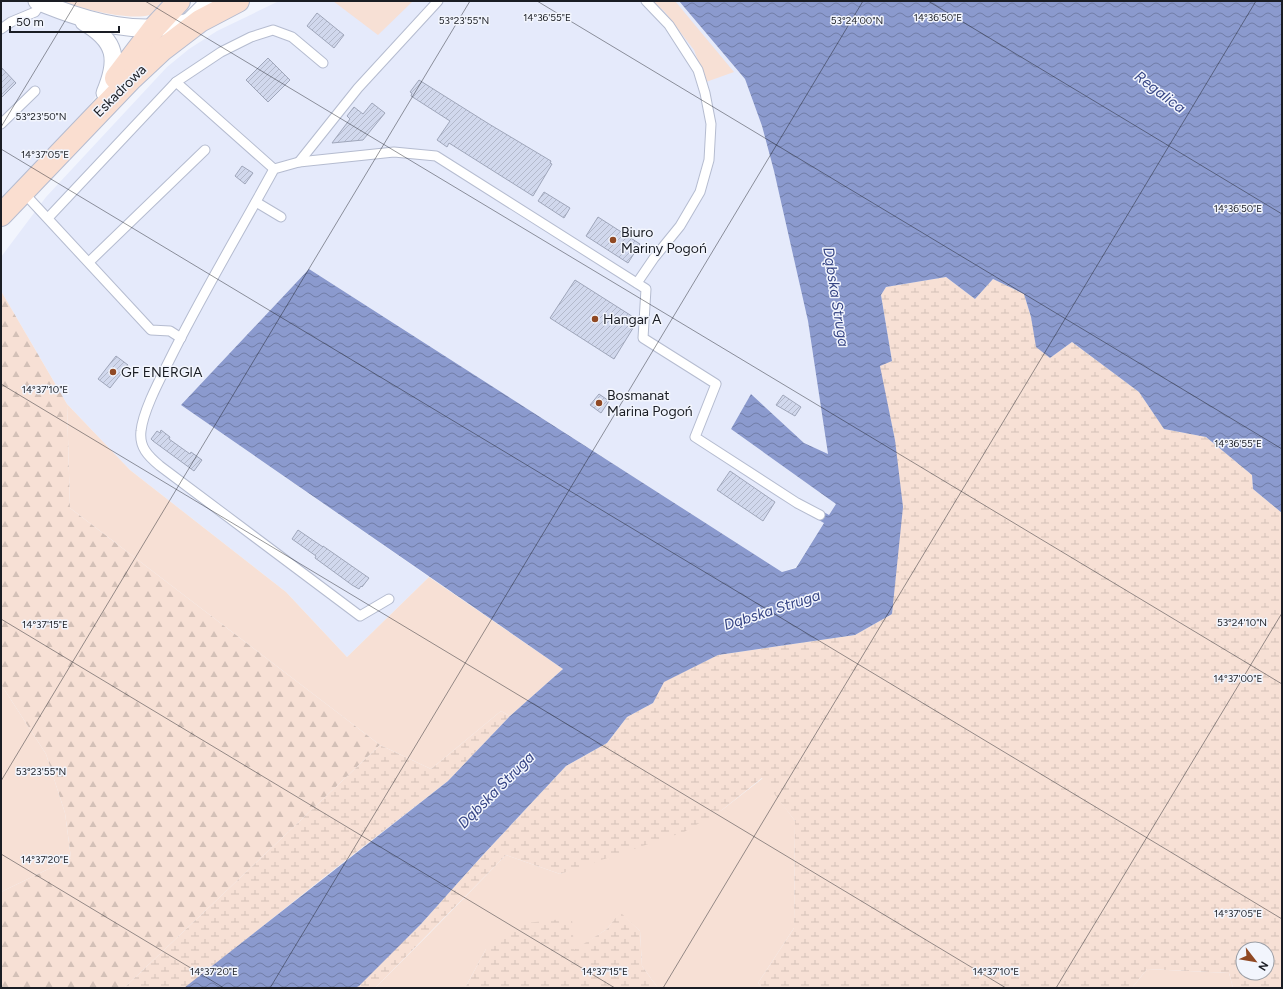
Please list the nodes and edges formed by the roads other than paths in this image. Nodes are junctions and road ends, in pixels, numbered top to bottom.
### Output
1 (179, 1) edge
2 (238, 1) edge
3 (438, 1) edge
4 (646, 1) edge
5 (39, 2) edge
6 (213, 6) edge
7 (70, 14) junction
8 (190, 22) junction
9 (155, 27) junction
10 (1, 29) edge
11 (170, 43) junction
12 (323, 63) dead end
13 (176, 82) junction
14 (35, 91) dead end
15 (105, 93) junction
16 (1, 124) edge
17 (205, 150) dead end
18 (58, 154) junction
19 (299, 162) junction
20 (274, 169) junction
21 (23, 192) junction
22 (256, 202) junction
23 (1, 215) edge
24 (280, 217) dead end
25 (48, 218) junction
26 (89, 262) junction
27 (637, 283) junction
28 (181, 338) junction
29 (820, 515) dead end
30 (389, 599) dead end

1 - 9 street, Eskadrowa
2 - 6 street, Eskadrowa
3 - 19 lane
4 - 27 lane
5 - 7 street, Eskadrowa
5 - 10 lane
6 - 8 street, Eskadrowa
6 - 11 street, Eskadrowa
7 - 9 street, Eskadrowa
7 - 15 street, Eskadrowa
8 - 9 street, Eskadrowa
8 - 11 street, Eskadrowa
9 - 15 street, Eskadrowa
11 - 18 street, Eskadrowa
12 - 13 lane
13 - 20 lane
13 - 25 lane
14 - 16 lane
15 - 18 street, Eskadrowa
17 - 26 lane
18 - 21 street
19 - 20 lane
19 - 27 lane
20 - 22 lane
21 - 23 street
21 - 25 lane
22 - 24 lane
22 - 28 lane
25 - 26 lane
26 - 28 lane
27 - 29 lane
28 - 30 lane

